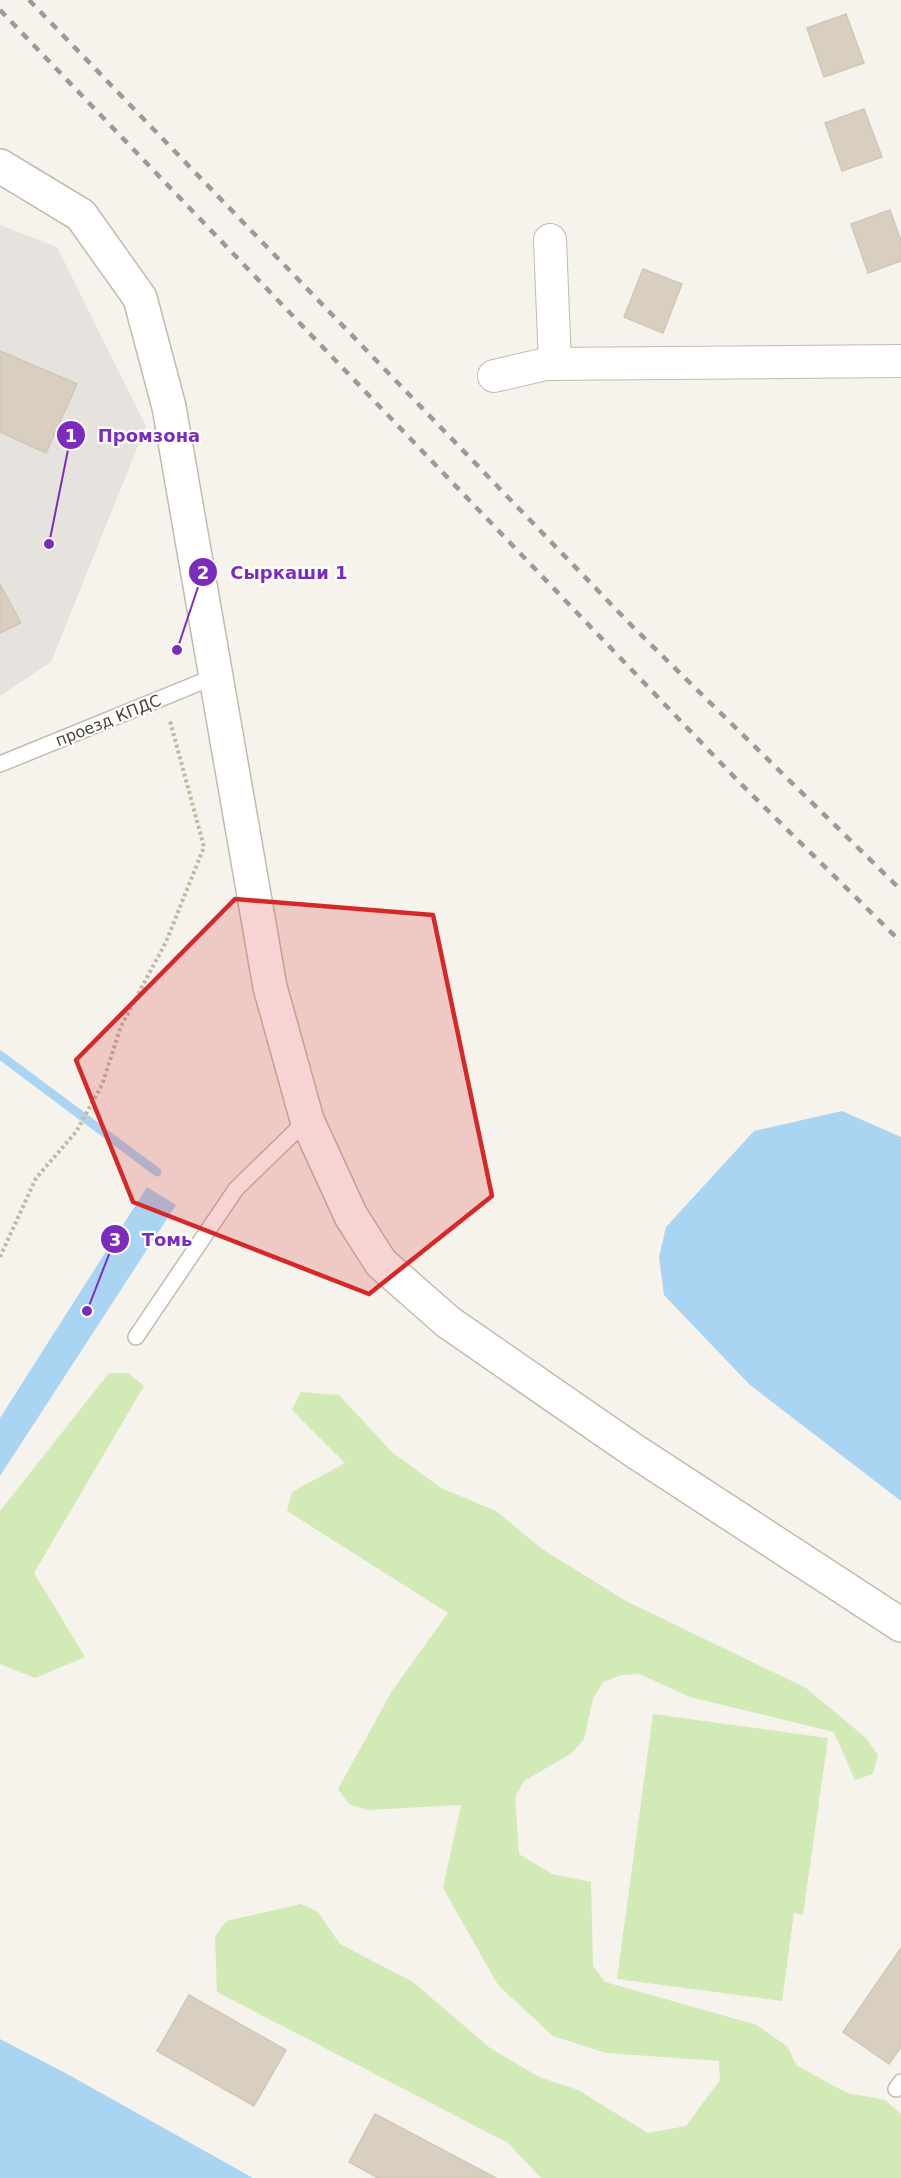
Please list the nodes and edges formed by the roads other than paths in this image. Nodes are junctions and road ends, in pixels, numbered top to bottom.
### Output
1 (0, 166) edge
2 (550, 240) dead end
3 (901, 361) edge
4 (555, 364) junction
5 (494, 376) dead end
6 (216, 676) junction
7 (0, 764) edge
8 (307, 1120) junction
9 (136, 1337) dead end
10 (901, 1625) edge

1 - 6 street
2 - 4 street
3 - 4 street
4 - 5 street
6 - 7 lane, проезд КПДС
6 - 8 street
8 - 9 lane
8 - 10 street

